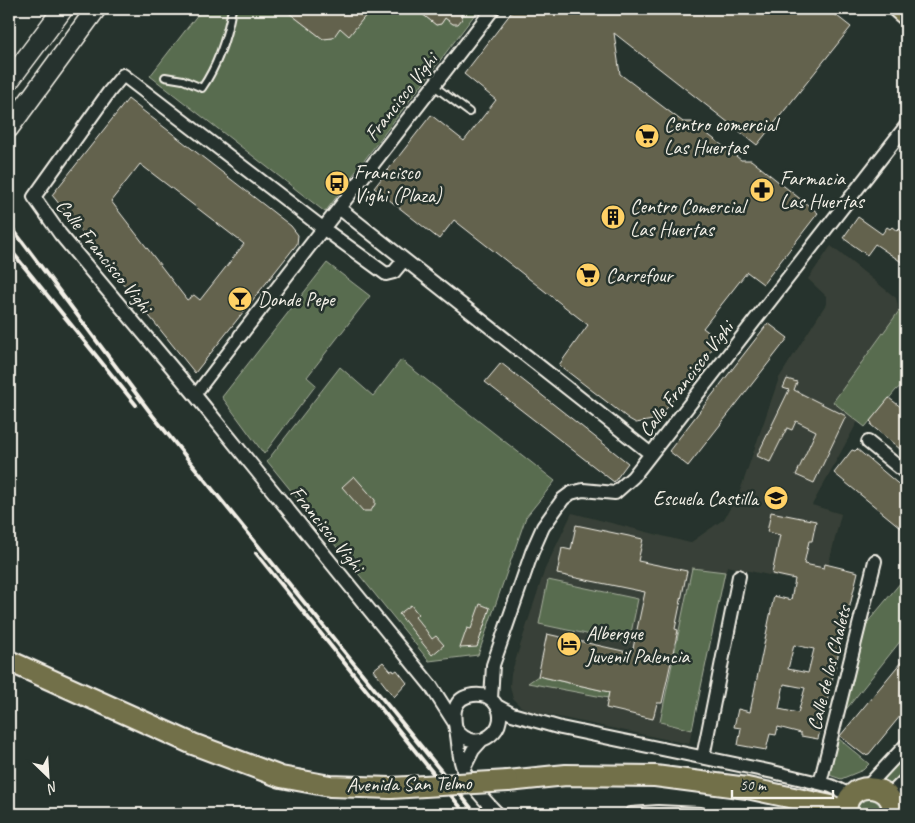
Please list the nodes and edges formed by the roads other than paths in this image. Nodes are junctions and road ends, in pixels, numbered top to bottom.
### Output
1 (63, 9) edge
2 (96, 9) edge
3 (232, 9) edge
4 (493, 9) edge
5 (899, 9) edge
6 (906, 15) edge
7 (166, 77) dead end
8 (9, 81) edge
9 (434, 86) junction
10 (469, 112) dead end
11 (906, 126) edge
12 (9, 128) edge
13 (339, 208) junction
14 (324, 229) junction
15 (404, 260) junction
16 (240, 336) joint
17 (195, 395) junction
18 (868, 442) dead end
19 (651, 454) junction
20 (906, 473) edge
21 (875, 562) dead end
22 (739, 576) dead end
23 (9, 661) edge
24 (493, 666) junction
25 (431, 686) junction
26 (467, 697) junction
27 (494, 703) junction
28 (455, 725) junction
29 (482, 740) junction
30 (906, 745) edge
31 (703, 757) junction
32 (464, 770) junction
33 (906, 779) edge
34 (820, 783) junction
35 (848, 803) edge
36 (893, 809) edge
37 (498, 814) edge
38 (631, 814) edge
39 (701, 814) edge

1 - 8 main road
2 - 12 main road
3 - 7 lane
4 - 9 street, Francisco Vighi
5 - 6 main road
9 - 10 lane
9 - 13 street, Francisco Vighi
11 - 19 street, Calle Francisco Vighi
13 - 14 street
13 - 15 street, Calle Francisco Vighi
14 - 15 street, Calle Francisco Vighi
14 - 16 street
14 - 17 street, Calle Francisco Vighi
15 - 19 street, Calle Francisco Vighi
16 - 17 street
17 - 25 street, Francisco Vighi
18 - 20 street
19 - 24 street
21 - 34 street, Calle de los Chalets
22 - 31 street
23 - 35 main road, Avenida San Telmo, bridge
24 - 26 street
24 - 27 street
25 - 26 street, Francisco Vighi
25 - 28 street, Francisco Vighi
26 - 27 street
26 - 28 street
27 - 29 street
27 - 31 street
28 - 29 street
28 - 32 street
29 - 32 street
30 - 35 street
31 - 34 street
32 - 37 street
33 - 36 street
34 - 35 street
35 - 36 main road, Avenida San Telmo
38 - 39 street

